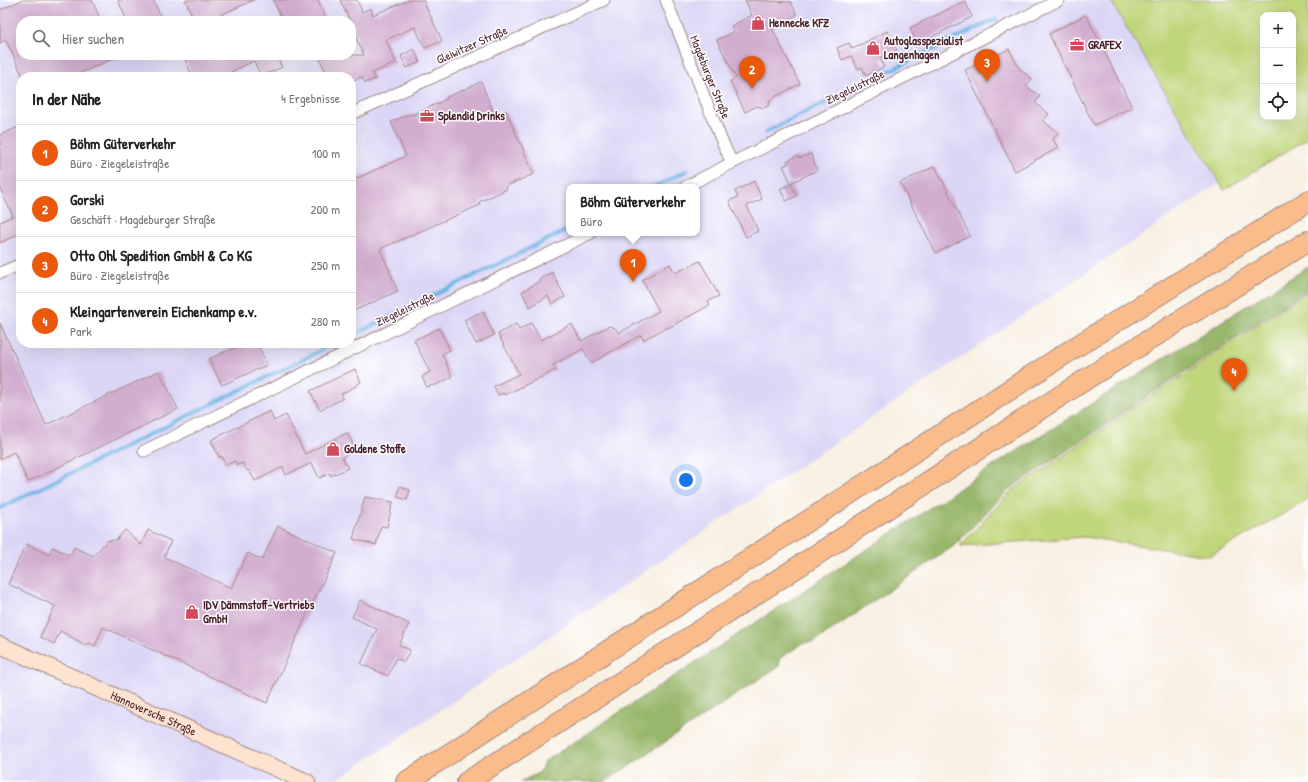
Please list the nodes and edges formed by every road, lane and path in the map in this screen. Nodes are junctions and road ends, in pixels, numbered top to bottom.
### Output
1 (604, 0) edge
2 (666, 0) edge
3 (1059, 0) edge
4 (1042, 4) edge
5 (356, 112) edge
6 (732, 162) junction
7 (691, 184) edge
8 (1308, 200) edge
9 (585, 236) edge
10 (1308, 241) edge
11 (16, 266) edge
12 (0, 273) edge
13 (355, 348) edge
14 (356, 348) edge
15 (144, 451) dead end
16 (0, 645) edge
17 (307, 782) edge
18 (407, 782) edge
19 (467, 782) edge

1 - 5 street, Gleiwitzer Straße
2 - 6 street, Magdeburger Straße
3 - 4 street, Ziegeleistraße
4 - 6 street, Ziegeleistraße
6 - 7 street, Ziegeleistraße
8 - 18 highway
9 - 14 street, Ziegeleistraße
10 - 19 highway
11 - 12 street
13 - 15 street, Ziegeleistraße
16 - 17 main road, Hannoversche Straße

